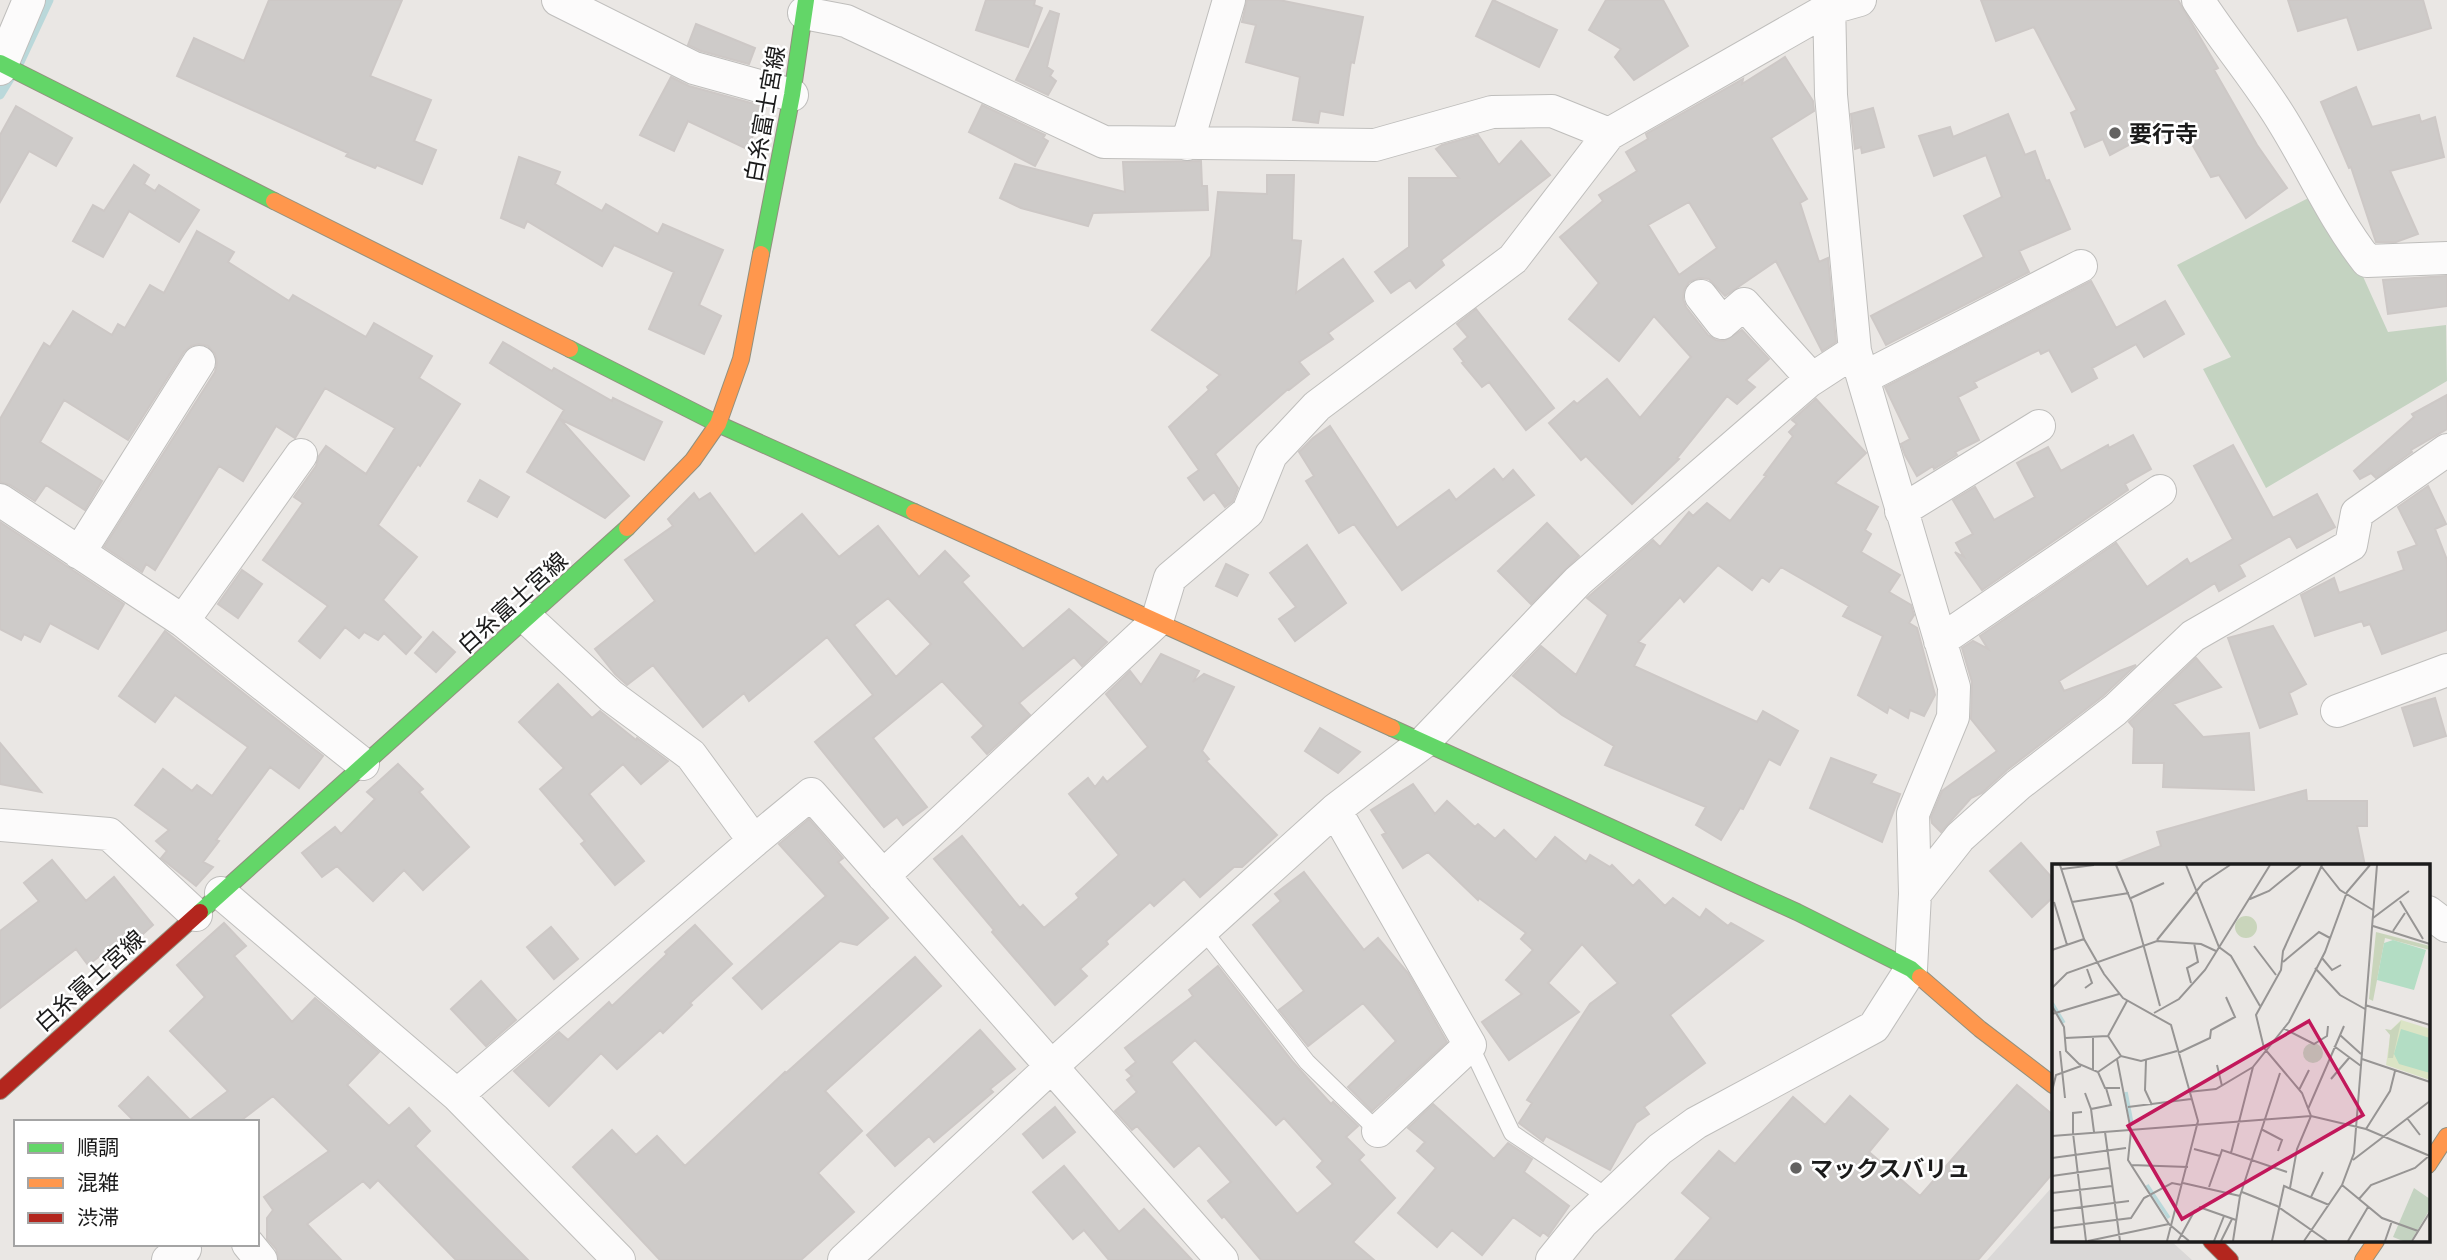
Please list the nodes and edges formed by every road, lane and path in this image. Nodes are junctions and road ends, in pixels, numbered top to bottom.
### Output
1 (29, 0) edge
2 (558, 0) edge
3 (1229, 0) edge
4 (1860, 0) edge
5 (2198, 0) edge
6 (1828, 5) edge
7 (805, 7) edge
8 (1, 66) edge
9 (792, 95) junction
10 (1609, 134) junction
11 (1187, 144) junction
12 (2447, 258) edge
13 (2081, 266) dead end
14 (1701, 296) dead end
15 (199, 362) dead end
16 (1859, 364) junction
17 (1812, 379) junction
18 (718, 424) junction
19 (2039, 426) dead end
20 (2447, 450) edge
21 (301, 455) dead end
22 (2160, 491) dead end
23 (0, 500) edge
24 (1901, 511) junction
25 (79, 554) junction
26 (528, 619) junction
27 (183, 621) junction
28 (1157, 621) junction
29 (1940, 641) junction
30 (2447, 670) edge
31 (2337, 711) dead end
32 (1424, 742) junction
33 (363, 764) junction
34 (1335, 810) junction
35 (0, 825) edge
36 (754, 841) junction
37 (883, 876) junction
38 (220, 893) junction
39 (1915, 894) junction
40 (2430, 913) edge
41 (196, 915) junction
42 (2447, 926) edge
43 (1203, 930) junction
44 (1911, 969) junction
45 (1470, 1045) junction
46 (1051, 1067) junction
47 (2047, 1070) edge
48 (0, 1091) edge
49 (457, 1096) junction
50 (1378, 1131) joint
51 (2447, 1136) edge
52 (2430, 1161) edge
53 (1609, 1199) junction
54 (2212, 1242) edge
55 (2375, 1242) edge
56 (250, 1246) edge
57 (261, 1260) edge
58 (619, 1260) edge
59 (844, 1260) edge
60 (1222, 1260) edge
61 (1552, 1260) edge
62 (2230, 1260) edge
63 (2363, 1260) edge

1 - 8 street
2 - 9 street
3 - 11 street
4 - 6 street
5 - 12 street
6 - 10 street
6 - 16 street
7 - 9 street, 白糸富士宮線
7 - 11 street
8 - 18 street
9 - 18 street, 白糸富士宮線
10 - 11 street
10 - 28 street
13 - 16 street
14 - 17 street
15 - 25 street
16 - 17 street
16 - 24 street
17 - 32 street
18 - 26 street, 白糸富士宮線
18 - 28 street
19 - 24 street
20 - 39 street
21 - 27 street
22 - 29 street
23 - 25 street
24 - 29 street
25 - 27 street
26 - 33 street, 白糸富士宮線
26 - 36 street
27 - 33 street
28 - 32 street
28 - 37 street
29 - 39 street
30 - 31 street
32 - 34 street
32 - 44 street
33 - 38 street, 白糸富士宮線
34 - 43 street
34 - 45 street
35 - 41 street
36 - 37 street
36 - 49 street
37 - 46 street
38 - 41 street, 白糸富士宮線
38 - 49 street
39 - 44 street
40 - 42 street
41 - 48 street, 白糸富士宮線
43 - 46 street
43 - 50 lane
44 - 47 street
44 - 53 street
45 - 50 street
45 - 53 lane
46 - 59 street
46 - 60 street
49 - 58 street
51 - 52 street
53 - 61 street
54 - 62 street
55 - 63 street
56 - 57 street

